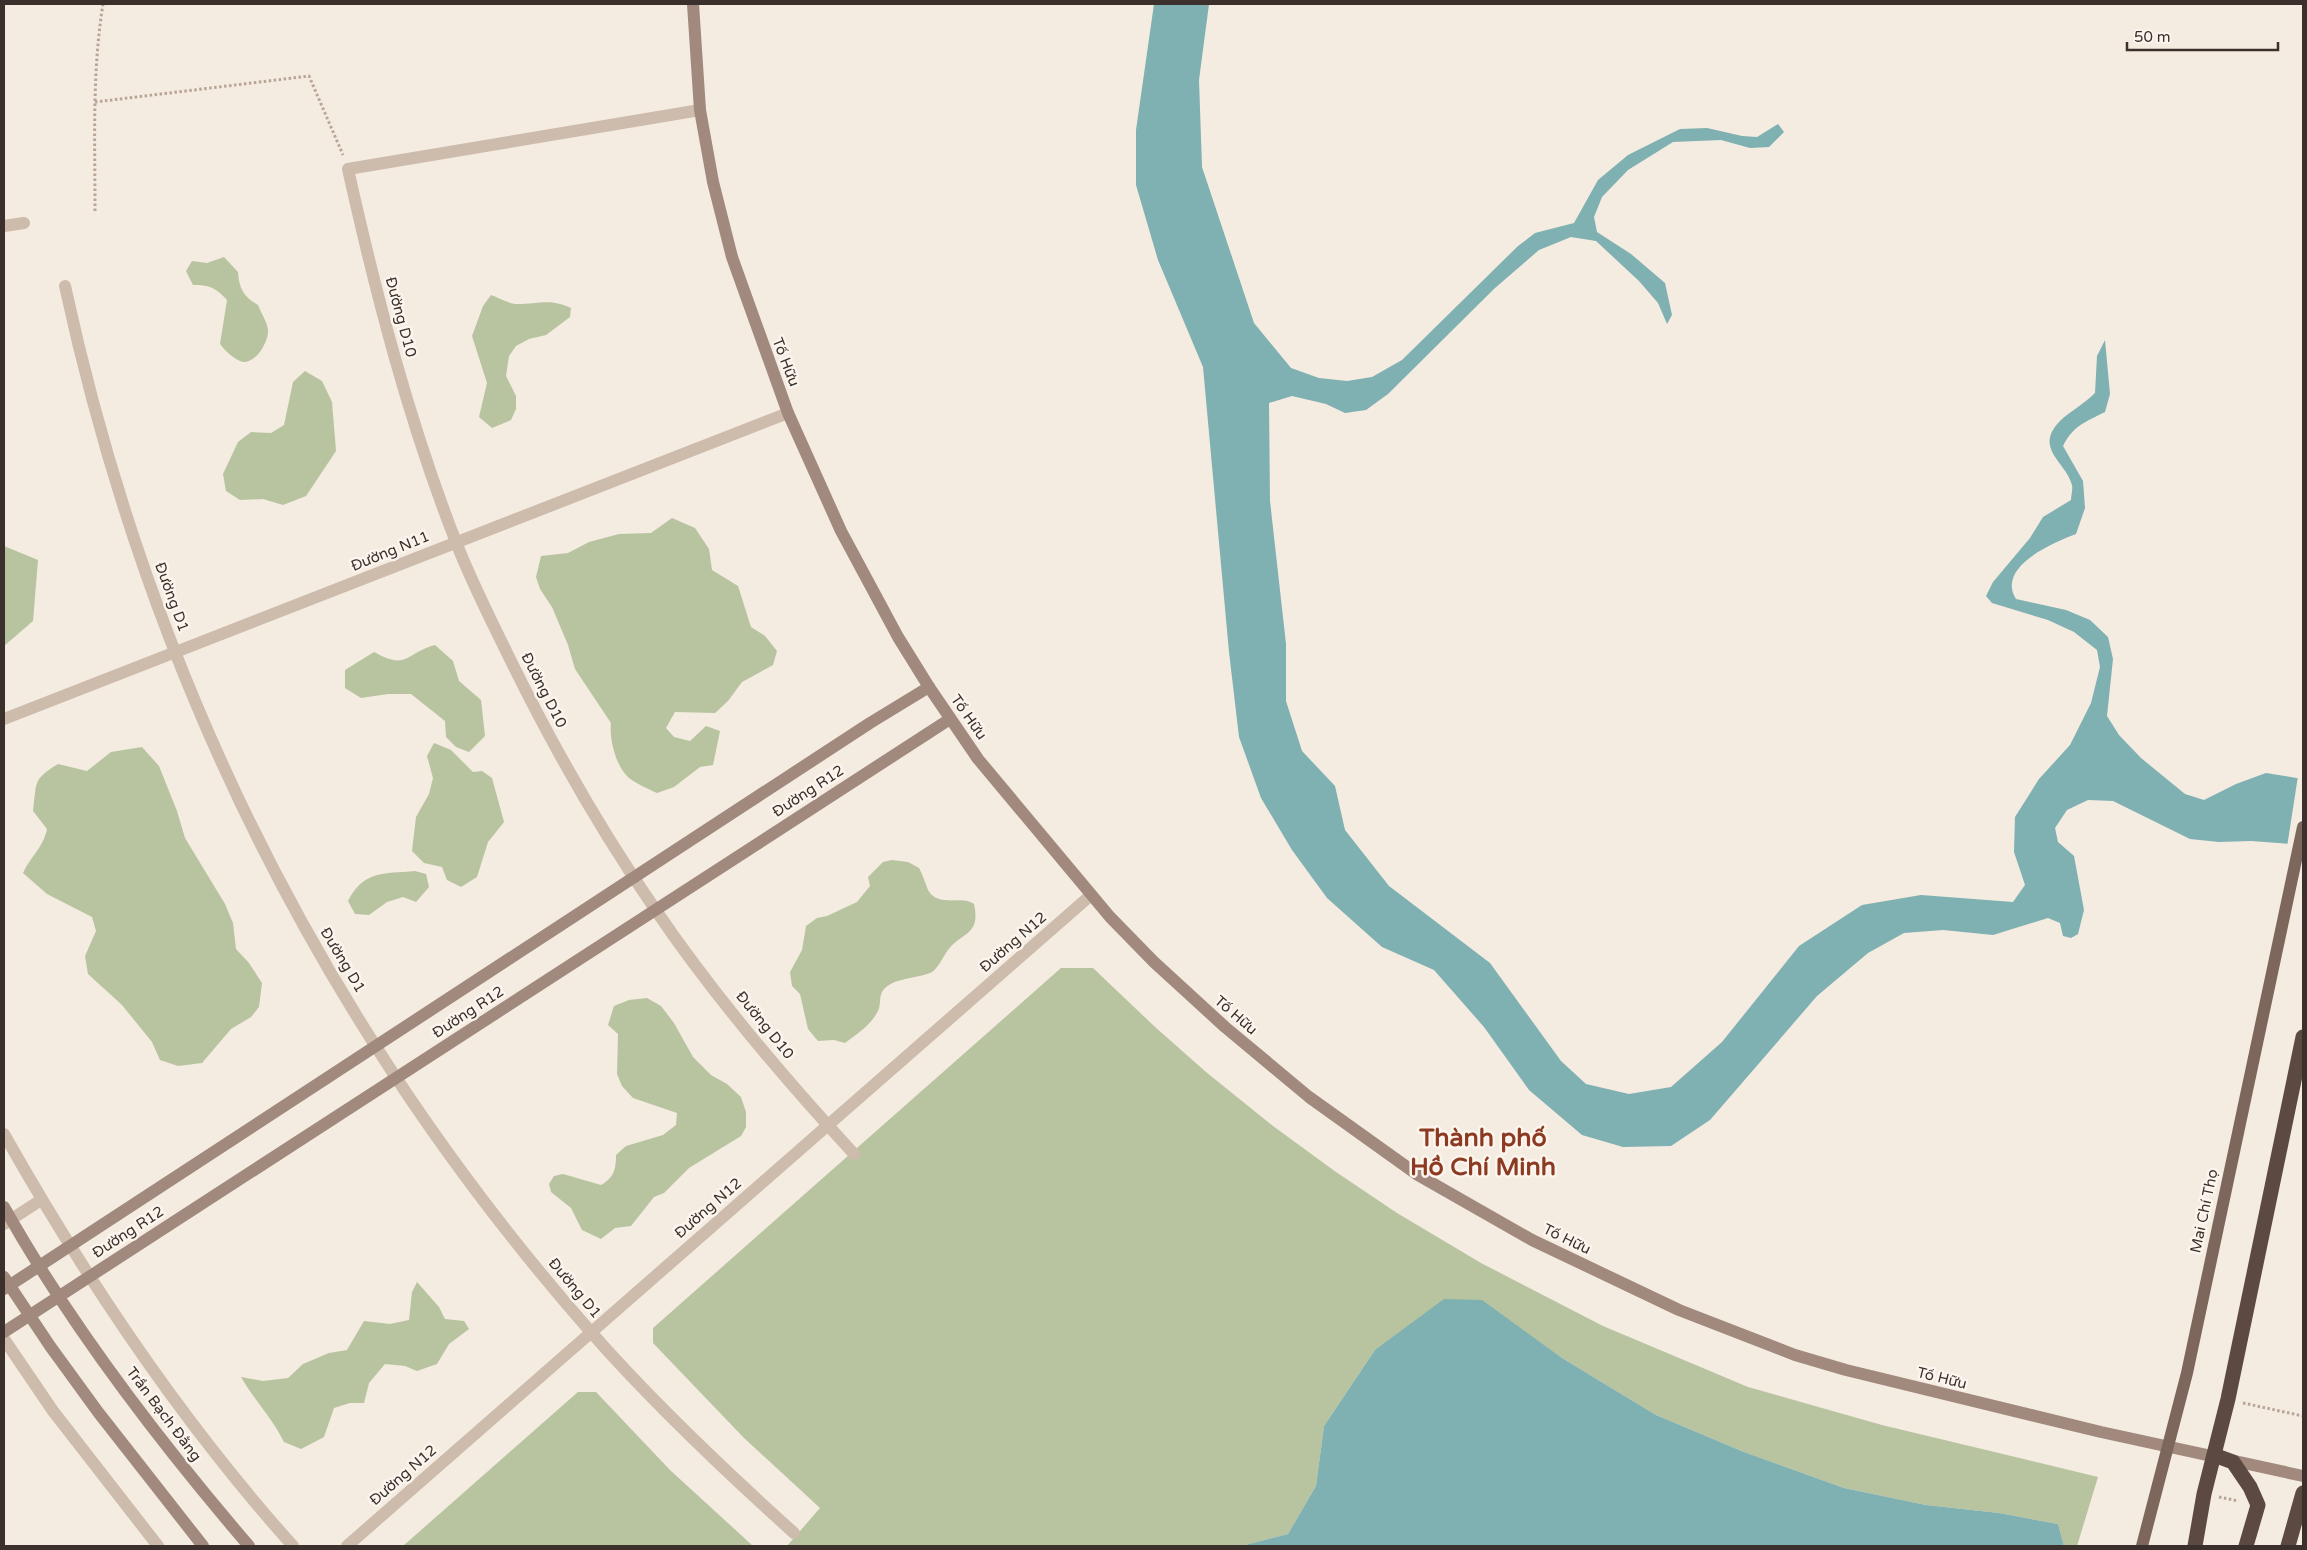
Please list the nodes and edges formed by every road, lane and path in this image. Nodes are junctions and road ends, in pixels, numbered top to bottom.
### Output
1 (103, 4) edge
2 (693, 4) edge
3 (95, 102) junction
4 (700, 110) junction
5 (348, 168) junction
6 (95, 211) dead end
7 (24, 223) dead end
8 (4, 226) edge
9 (65, 286) dead end
10 (788, 413) junction
11 (456, 542) junction
12 (175, 654) junction
13 (928, 687) junction
14 (4, 719) edge
15 (950, 719) junction
16 (2303, 827) edge
17 (634, 878) junction
18 (1091, 895) junction
19 (655, 910) junction
20 (2303, 1037) edge
21 (376, 1046) junction
22 (396, 1078) junction
23 (828, 1126) junction
24 (4, 1134) edge
25 (854, 1154) dead end
26 (42, 1200) junction
27 (4, 1207) edge
28 (7, 1222) edge
29 (69, 1246) junction
30 (39, 1266) junction
31 (89, 1277) junction
32 (5, 1284) edge
33 (59, 1296) junction
34 (29, 1316) junction
35 (4, 1332) edge
36 (591, 1332) junction
37 (4, 1339) edge
38 (2228, 1399) junction
39 (2303, 1416) edge
40 (2168, 1447) junction
41 (2214, 1455) junction
42 (2303, 1476) edge
43 (2303, 1493) edge
44 (2204, 1494) junction
45 (2258, 1505) junction
46 (794, 1534) dead end
47 (158, 1546) edge
48 (203, 1546) edge
49 (249, 1546) edge
50 (293, 1546) edge
51 (347, 1546) edge
52 (2142, 1546) edge
53 (2195, 1546) edge
54 (2246, 1546) edge
55 (2288, 1546) edge

1 - 3 path
2 - 4 main road, Tố Hữu
3 - 5 path
3 - 6 path
4 - 5 street
4 - 10 main road, Tố Hữu
5 - 11 street, Đường D10
7 - 8 street
9 - 12 street, Đường D1
10 - 11 street, Đường N11
10 - 13 main road, Tố Hữu
11 - 12 street, Đường N11
11 - 17 street, Đường D10
12 - 14 street, Đường N11
12 - 21 street, Đường D1
13 - 15 main road, Tố Hữu
13 - 17 main road, Đường R12
15 - 18 main road, Tố Hữu
15 - 19 main road, Đường R12
16 - 40 main road, Mai Chí Thọ
17 - 19 street, Đường D10
17 - 21 main road, Đường R12
18 - 23 street, Đường N12
18 - 40 main road, Tố Hữu
19 - 22 main road, Đường R12
19 - 23 street, Đường D10
20 - 38 highway
21 - 22 street, Đường D1
21 - 29 main road, Đường R12
22 - 31 main road, Đường R12
22 - 36 street, Đường D1
23 - 25 street, Đường D10
23 - 36 street, Đường N12
24 - 26 street
26 - 28 street
26 - 29 street
27 - 28 main road
28 - 30 main road
29 - 30 main road, Đường R12
29 - 31 street
30 - 32 main road, Đường R12
30 - 33 main road, Trần Bạch Đằng
31 - 33 main road, Đường R12
31 - 50 street
32 - 34 main road
33 - 34 main road, Đường R12
33 - 49 main road, Trần Bạch Đằng
34 - 35 main road, Đường R12
34 - 48 main road
36 - 46 street, Đường D1
36 - 51 street, Đường N12
37 - 47 street
38 - 39 path
38 - 41 highway
40 - 41 main road, Tố Hữu
40 - 52 main road, Mai Chí Thọ
41 - 42 main road, Tố Hữu
41 - 44 highway
41 - 45 highway
43 - 55 highway
44 - 45 path
44 - 53 highway
45 - 54 highway

